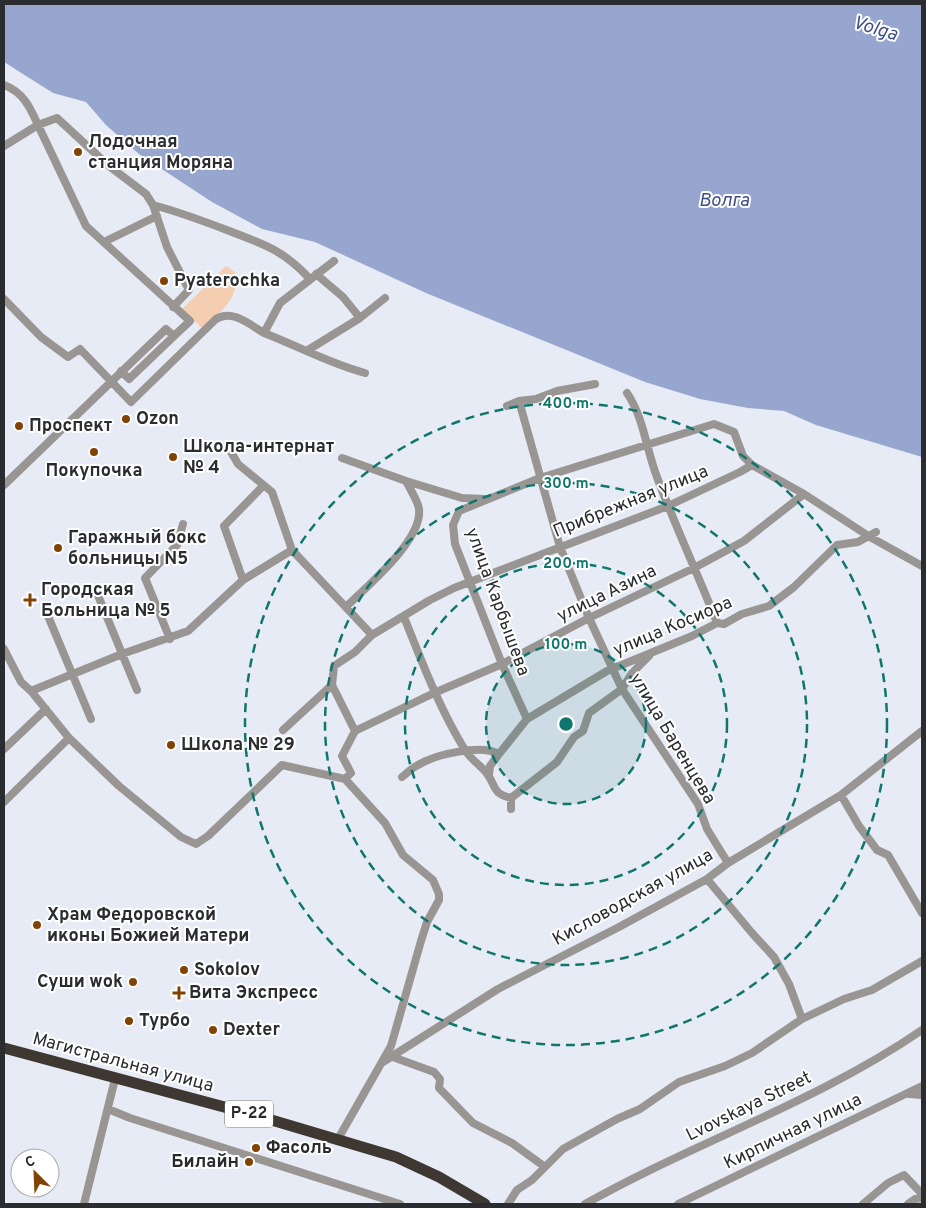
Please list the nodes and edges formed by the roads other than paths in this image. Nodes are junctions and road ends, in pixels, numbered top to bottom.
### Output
1 (4, 85) edge
2 (38, 125) junction
3 (4, 146) edge
4 (153, 205) junction
5 (157, 216) junction
6 (104, 242) junction
7 (334, 261) dead end
8 (313, 276) junction
9 (385, 298) dead end
10 (4, 299) edge
11 (173, 307) junction
12 (360, 318) junction
13 (264, 332) junction
14 (174, 336) junction
15 (308, 350) junction
16 (121, 371) junction
17 (365, 374) dead end
18 (111, 381) junction
19 (595, 384) dead end
20 (627, 393) dead end
21 (519, 401) junction
22 (507, 406) dead end
23 (227, 444) dead end
24 (647, 445) junction
25 (342, 458) dead end
26 (752, 465) junction
27 (540, 478) junction
28 (406, 481) junction
29 (4, 485) edge
30 (263, 486) junction
31 (804, 494) junction
32 (488, 499) junction
33 (668, 506) junction
34 (183, 524) dead end
35 (873, 534) junction
36 (560, 547) junction
37 (292, 550) junction
38 (922, 566) edge
39 (694, 568) junction
40 (243, 580) junction
41 (471, 583) junction
42 (97, 594) dead end
43 (346, 607) junction
44 (48, 616) dead end
45 (404, 617) junction
46 (589, 618) junction
47 (717, 623) junction
48 (372, 635) junction
49 (170, 639) junction
50 (4, 649) edge
51 (655, 651) junction
52 (122, 654) junction
53 (502, 664) junction
54 (612, 669) junction
55 (72, 675) junction
56 (332, 685) junction
57 (622, 689) junction
58 (137, 690) dead end
59 (32, 691) junction
60 (434, 693) junction
61 (46, 709) junction
62 (91, 719) dead end
63 (527, 719) junction
64 (283, 730) dead end
65 (355, 731) junction
66 (922, 731) edge
67 (70, 738) junction
68 (4, 749) edge
69 (466, 751) junction
70 (499, 754) junction
71 (489, 776) junction
72 (402, 777) dead end
73 (345, 780) junction
74 (841, 795) junction
75 (511, 798) junction
76 (4, 802) edge
77 (511, 809) dead end
78 (728, 863) junction
79 (707, 879) junction
80 (922, 913) edge
81 (922, 961) edge
82 (802, 1019) junction
83 (922, 1030) edge
84 (4, 1048) edge
85 (390, 1056) junction
86 (378, 1066) junction
87 (115, 1079) junction
88 (922, 1086) edge
89 (909, 1094) junction
90 (922, 1096) edge
91 (108, 1109) junction
92 (338, 1139) junction
93 (545, 1168) junction
94 (922, 1194) edge
95 (922, 1198) edge
96 (84, 1204) edge
97 (400, 1204) edge
98 (485, 1204) edge
99 (508, 1204) edge
100 (585, 1204) edge
101 (678, 1204) edge
102 (862, 1204) edge
103 (908, 1204) edge

1 - 2 street
2 - 3 street
2 - 4 street
2 - 6 street
4 - 5 street
4 - 8 street
5 - 6 street
5 - 11 street
6 - 11 street
7 - 8 street
8 - 12 street
8 - 13 street
9 - 12 street
10 - 18 street
11 - 14 street
12 - 15 street
13 - 15 street
13 - 18 street
14 - 16 street
14 - 16 street
15 - 17 street
16 - 18 street
18 - 29 street
19 - 21 street
20 - 24 street
21 - 22 street
21 - 27 street, улица Баренцева
23 - 30 street
24 - 26 street, улица Карбышева
24 - 27 street, улица Карбышева
24 - 33 street
25 - 28 street
26 - 31 street, улица Карбышева
26 - 33 street, Прибрежная улица
27 - 32 street, улица Карбышева
27 - 36 street, улица Баренцева
28 - 32 street
28 - 43 street
30 - 37 street
30 - 40 street
31 - 35 street, улица Карбышева
31 - 39 street, улица Азина
32 - 41 street, улица Карбышева
33 - 36 street, Прибрежная улица
33 - 39 street
34 - 49 street
35 - 38 street, улица Карбышева
35 - 47 street, улица Косиора
36 - 41 street, Прибрежная улица
36 - 46 street, улица Баренцева
37 - 40 street
37 - 43 street
39 - 46 street, улица Азина
39 - 47 street
40 - 49 street
41 - 45 street, Прибрежная улица
41 - 53 street, улица Карбышева
42 - 52 street
43 - 48 street
44 - 55 street
45 - 48 street, Прибрежная улица
45 - 60 street
46 - 53 street, улица Азина
46 - 54 street, улица Баренцева
47 - 51 street, улица Косиора
48 - 56 street, Прибрежная улица
49 - 52 street
50 - 59 street
51 - 54 street, улица Косиора
51 - 57 street
52 - 55 street
52 - 58 street
53 - 60 street, улица Азина
53 - 63 street, улица Карбышева
54 - 57 street, улица Баренцева
54 - 63 street, улица Косиора
55 - 59 street
55 - 62 street
56 - 64 street
56 - 65 street
57 - 75 street
57 - 78 street, улица Баренцева
59 - 61 street
60 - 65 street, улица Азина
60 - 69 street
61 - 67 street
61 - 68 street
63 - 70 street, улица Косиора
65 - 73 street
66 - 74 street, Кисловодская улица
67 - 73 street
67 - 76 street
69 - 70 street
69 - 71 street
69 - 72 street
70 - 71 street, улица Косиора
71 - 75 street
73 - 86 street
74 - 78 street, Кисловодская улица
74 - 80 street
75 - 77 street
78 - 79 street, Кисловодская улица
79 - 82 street
79 - 85 street, Кисловодская улица
81 - 82 street
82 - 93 street
83 - 100 street, Lvovskaya Street
84 - 87 highway, Магистральная улица / Р-22
85 - 86 street, Кисловодская улица
85 - 93 street
86 - 92 street
87 - 91 street
87 - 92 highway, Магистральная улица / Р-22
88 - 89 street, Кирпичная улица
89 - 90 street
89 - 101 street, Кирпичная улица
91 - 96 street
91 - 97 street
92 - 98 highway, Магистральная улица / Р-22
93 - 99 street
94 - 102 street
95 - 103 street

